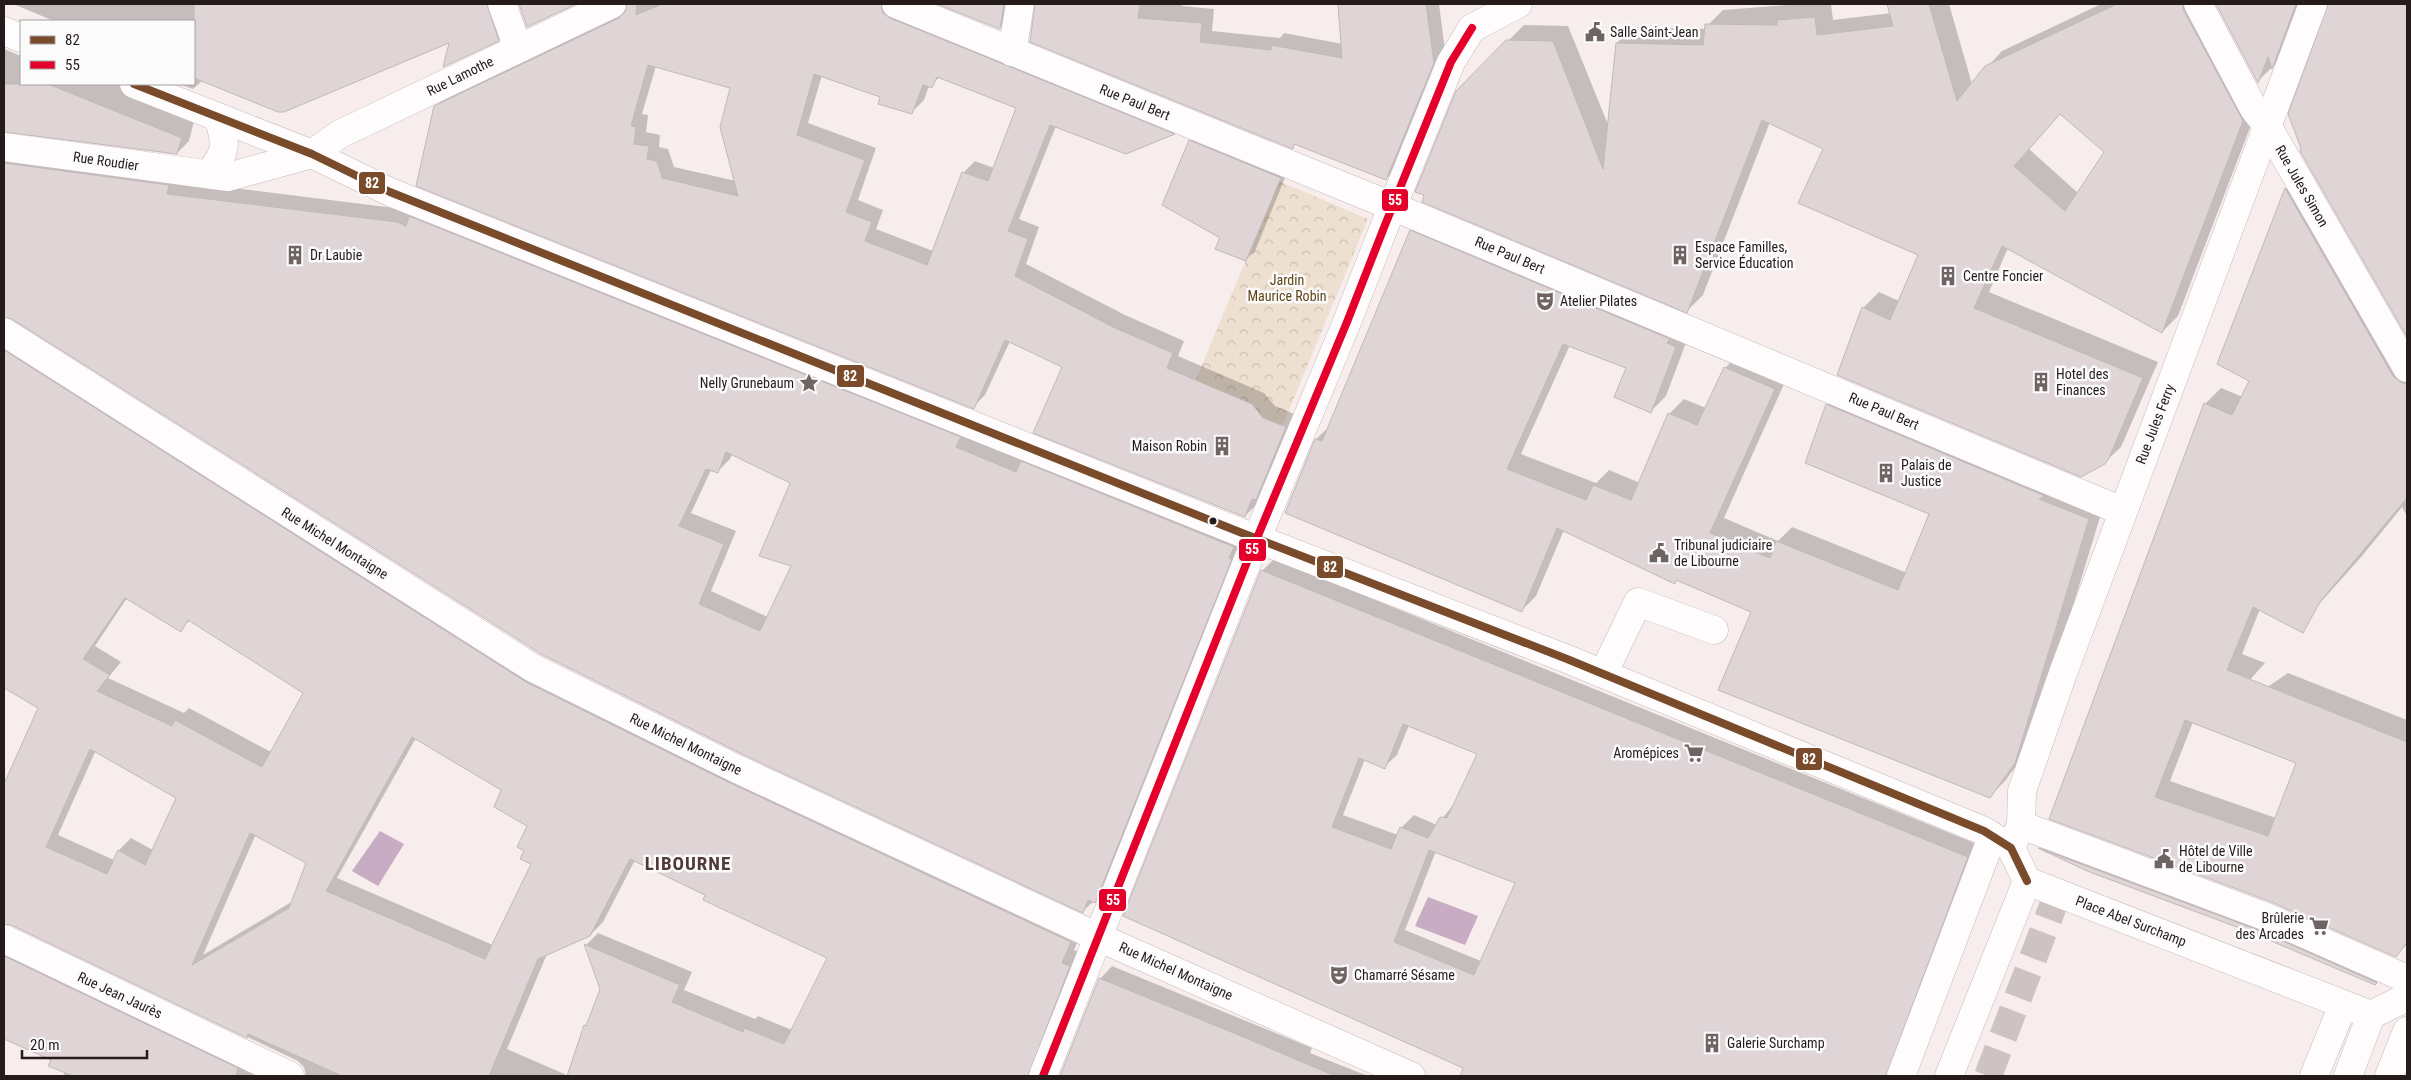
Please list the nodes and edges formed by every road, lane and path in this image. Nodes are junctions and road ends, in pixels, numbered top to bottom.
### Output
1 (502, 4) edge
2 (896, 4) edge
3 (1020, 4) edge
4 (1518, 4) edge
5 (2198, 4) edge
6 (2313, 4) edge
7 (606, 5) edge
8 (1470, 16) edge
9 (4, 31) edge
10 (20, 38) edge
11 (518, 48) junction
12 (1012, 52) junction
13 (137, 85) edge
14 (218, 117) junction
15 (2268, 127) junction
16 (4, 147) edge
17 (312, 154) junction
18 (209, 174) junction
19 (1394, 207) junction
20 (4, 332) edge
21 (2407, 368) edge
22 (2122, 511) junction
23 (1258, 537) junction
24 (1714, 630) dead end
25 (1603, 674) junction
26 (2008, 837) junction
27 (2027, 880) junction
28 (1098, 937) junction
29 (4, 939) edge
30 (2407, 979) edge
31 (2407, 997) edge
32 (2344, 1005) junction
33 (2371, 1015) junction
34 (2407, 1031) edge
35 (290, 1076) edge
36 (1043, 1076) edge
37 (1411, 1076) edge
38 (1901, 1076) edge
39 (1949, 1076) edge
40 (2314, 1076) edge
41 (2348, 1076) edge
42 (2389, 1076) edge

1 - 11 street
2 - 12 street, Rue Paul Bert
3 - 12 street
4 - 8 street
5 - 15 street, Rue Jules Simon
6 - 15 street, Rue Jules Ferry
7 - 11 street, Rue Lamothe
8 - 19 street
9 - 10 street
11 - 17 street, Rue Lamothe
12 - 19 street, Rue Paul Bert
13 - 14 street
14 - 17 street
14 - 18 street
15 - 21 street, Rue Jules Simon
15 - 22 street, Rue Jules Ferry
16 - 18 street, Rue Roudier
17 - 18 street, Rue Roudier
17 - 23 street
19 - 22 street, Rue Paul Bert
19 - 23 street
20 - 28 street, Rue Michel Montaigne
22 - 26 street, Rue Jules Ferry
23 - 25 street
23 - 28 street
24 - 25 street
25 - 26 street
26 - 27 street
26 - 30 street
26 - 38 street
27 - 32 street, Place Abel Surchamp
27 - 39 street
28 - 36 street
28 - 37 street, Rue Michel Montaigne
29 - 35 street, Rue Jean Jaurès
31 - 33 street
32 - 33 street, Place Abel Surchamp
32 - 40 street
33 - 41 street
34 - 42 street

